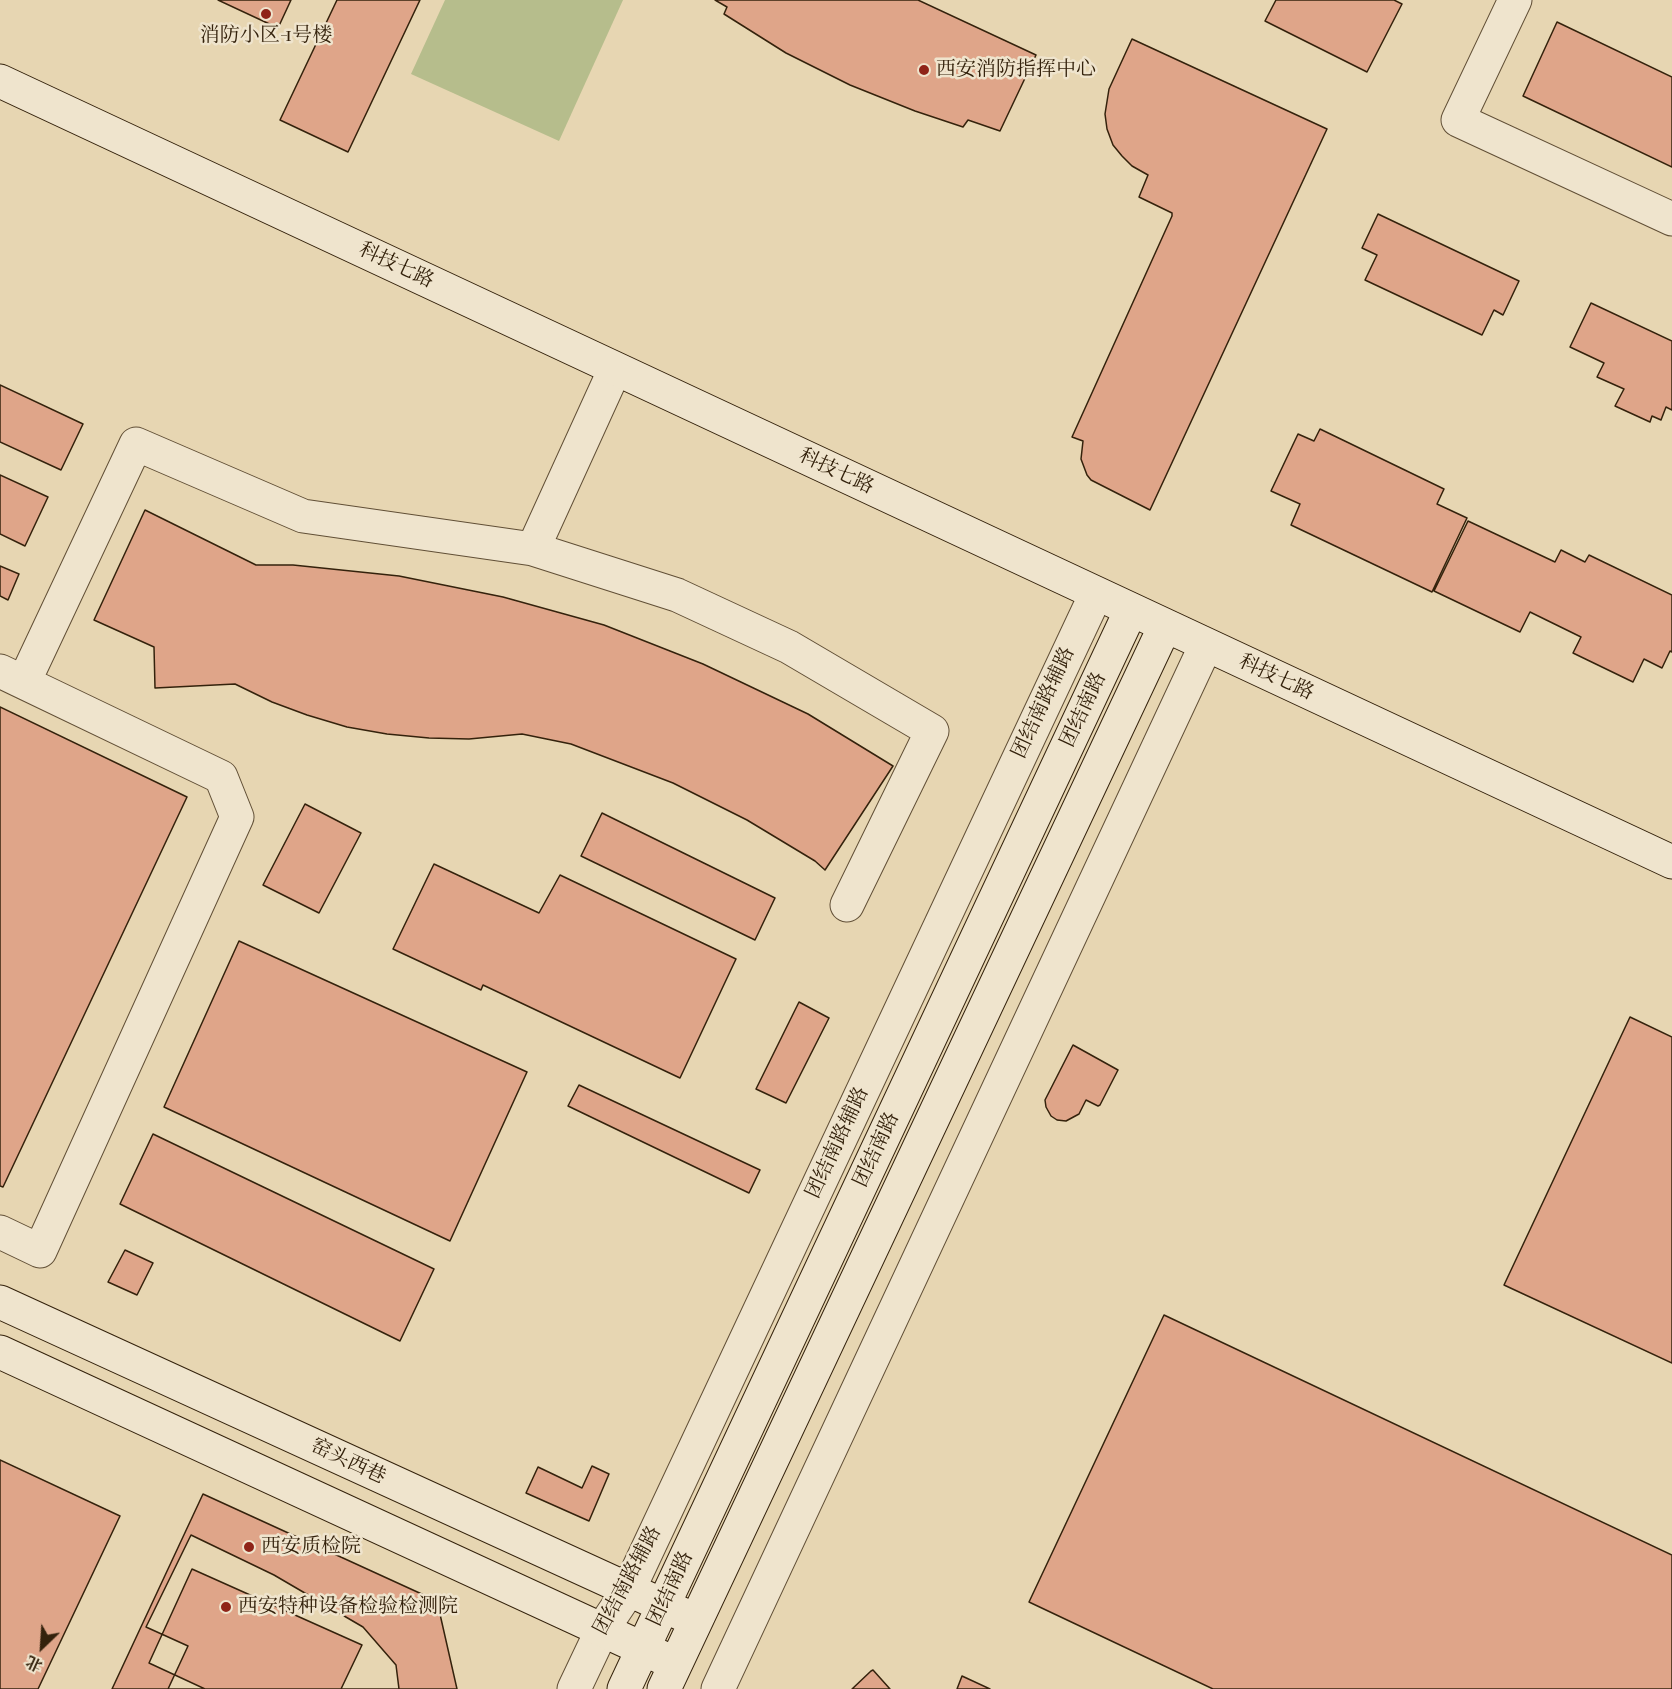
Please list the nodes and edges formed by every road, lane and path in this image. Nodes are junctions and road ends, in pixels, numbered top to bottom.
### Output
1 (1515, 0) edge
2 (0, 81) edge
3 (1672, 219) edge
4 (615, 369) junction
5 (533, 549) junction
6 (1096, 594) junction
7 (1131, 610) junction
8 (1165, 626) junction
9 (1206, 645) junction
10 (12, 677) edge
11 (1672, 862) edge
12 (847, 905) dead end
13 (0, 1232) edge
14 (0, 1302) edge
15 (0, 1352) edge
16 (628, 1591) junction
17 (663, 1606) junction
18 (696, 1621) junction
19 (602, 1630) junction
20 (643, 1648) junction
21 (670, 1676) edge
22 (574, 1689) edge
23 (624, 1689) edge
24 (718, 1689) edge

1 - 3 street
2 - 4 street, 科技七路
4 - 5 street
4 - 6 street, 科技七路
5 - 10 street
5 - 12 street
6 - 7 street, 科技七路
6 - 16 street, 团结南路辅路
7 - 8 street, 科技七路
7 - 17 street, 团结南路
8 - 9 street, 科技七路
8 - 18 street, 团结南路
9 - 11 street, 科技七路
9 - 24 street
10 - 13 street
14 - 16 street, 窑头西巷
15 - 19 street
16 - 17 street, 窑头西巷
16 - 19 street, 团结南路辅路
17 - 18 street, 窑头西巷
17 - 20 street, 团结南路
18 - 21 street, 团结南路
19 - 20 street
19 - 22 street, 团结南路辅路
20 - 21 street
20 - 23 street, 团结南路

